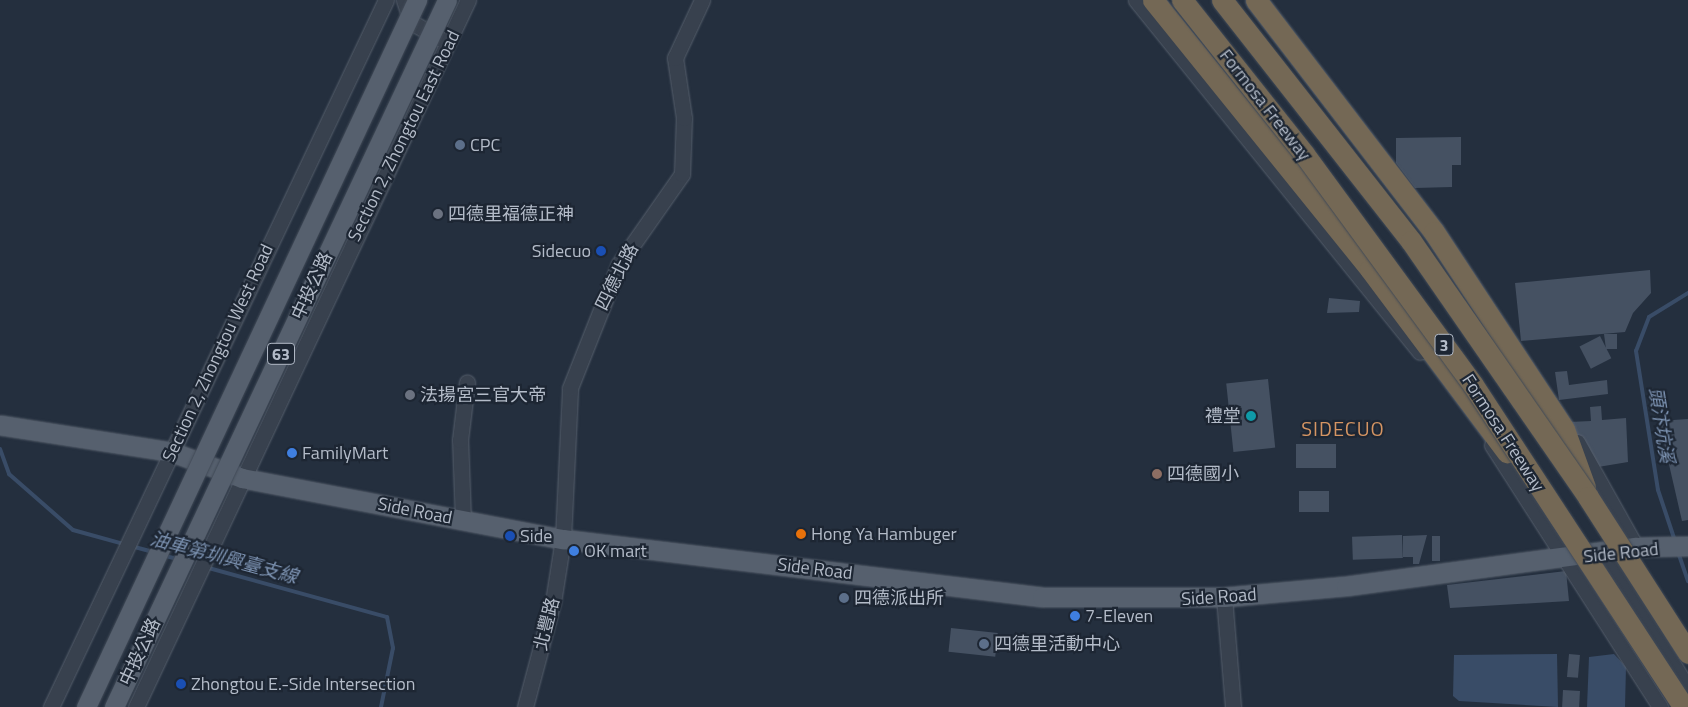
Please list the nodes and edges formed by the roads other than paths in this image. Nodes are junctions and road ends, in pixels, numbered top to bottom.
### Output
1 (386, 0) edge
2 (404, 0) edge
3 (417, 0) edge
4 (447, 0) edge
5 (468, 0) edge
6 (702, 0) edge
7 (1136, 0) edge
8 (1152, 0) edge
9 (1182, 0) edge
10 (1222, 0) edge
11 (1256, 0) edge
12 (1263, 0) edge
13 (453, 34) junction
14 (467, 382) dead end
15 (6, 425) edge
16 (172, 452) junction
17 (242, 478) junction
18 (1588, 497) junction
19 (1554, 512) junction
20 (463, 520) junction
21 (563, 539) junction
22 (1688, 546) edge
23 (1636, 547) junction
24 (1606, 554) junction
25 (1568, 558) junction
26 (1224, 598) junction
27 (1688, 653) edge
28 (1688, 689) edge
29 (51, 707) edge
30 (86, 707) edge
31 (114, 707) edge
32 (136, 707) edge
33 (525, 707) edge
34 (1233, 707) edge
35 (1660, 707) edge
36 (1684, 707) edge

1 - 16 street, Section 2, Zhongtou West Road
2 - 13 street
3 - 30 main road, 中投公路 / 63, bridge
4 - 31 main road, 中投公路 / 63, bridge
5 - 13 street, Section 2, Zhongtou East Road
6 - 21 street, 四德北路
7 - 25 street
8 - 19 highway, bridge
9 - 19 highway, Formosa Freeway / 3, bridge
10 - 18 highway, Formosa Freeway / 3, bridge
11 - 18 highway, bridge
12 - 23 street
13 - 17 street, Section 2, Zhongtou East Road
14 - 20 street
15 - 16 main road, Side Road
16 - 17 main road, Side Road
16 - 29 street, Section 2, Zhongtou West Road
17 - 20 main road, Side Road
17 - 32 street, Section 2, Zhongtou East Road
18 - 27 highway, Formosa Freeway / 3, bridge
19 - 36 highway, Formosa Freeway / 3, bridge
20 - 21 main road, Side Road
21 - 26 main road, Side Road
21 - 33 street, 北豐路
22 - 23 main road, Side Road
23 - 24 main road, Side Road
24 - 25 main road, Side Road
24 - 28 street
25 - 26 main road, Side Road
25 - 35 street
26 - 34 street

